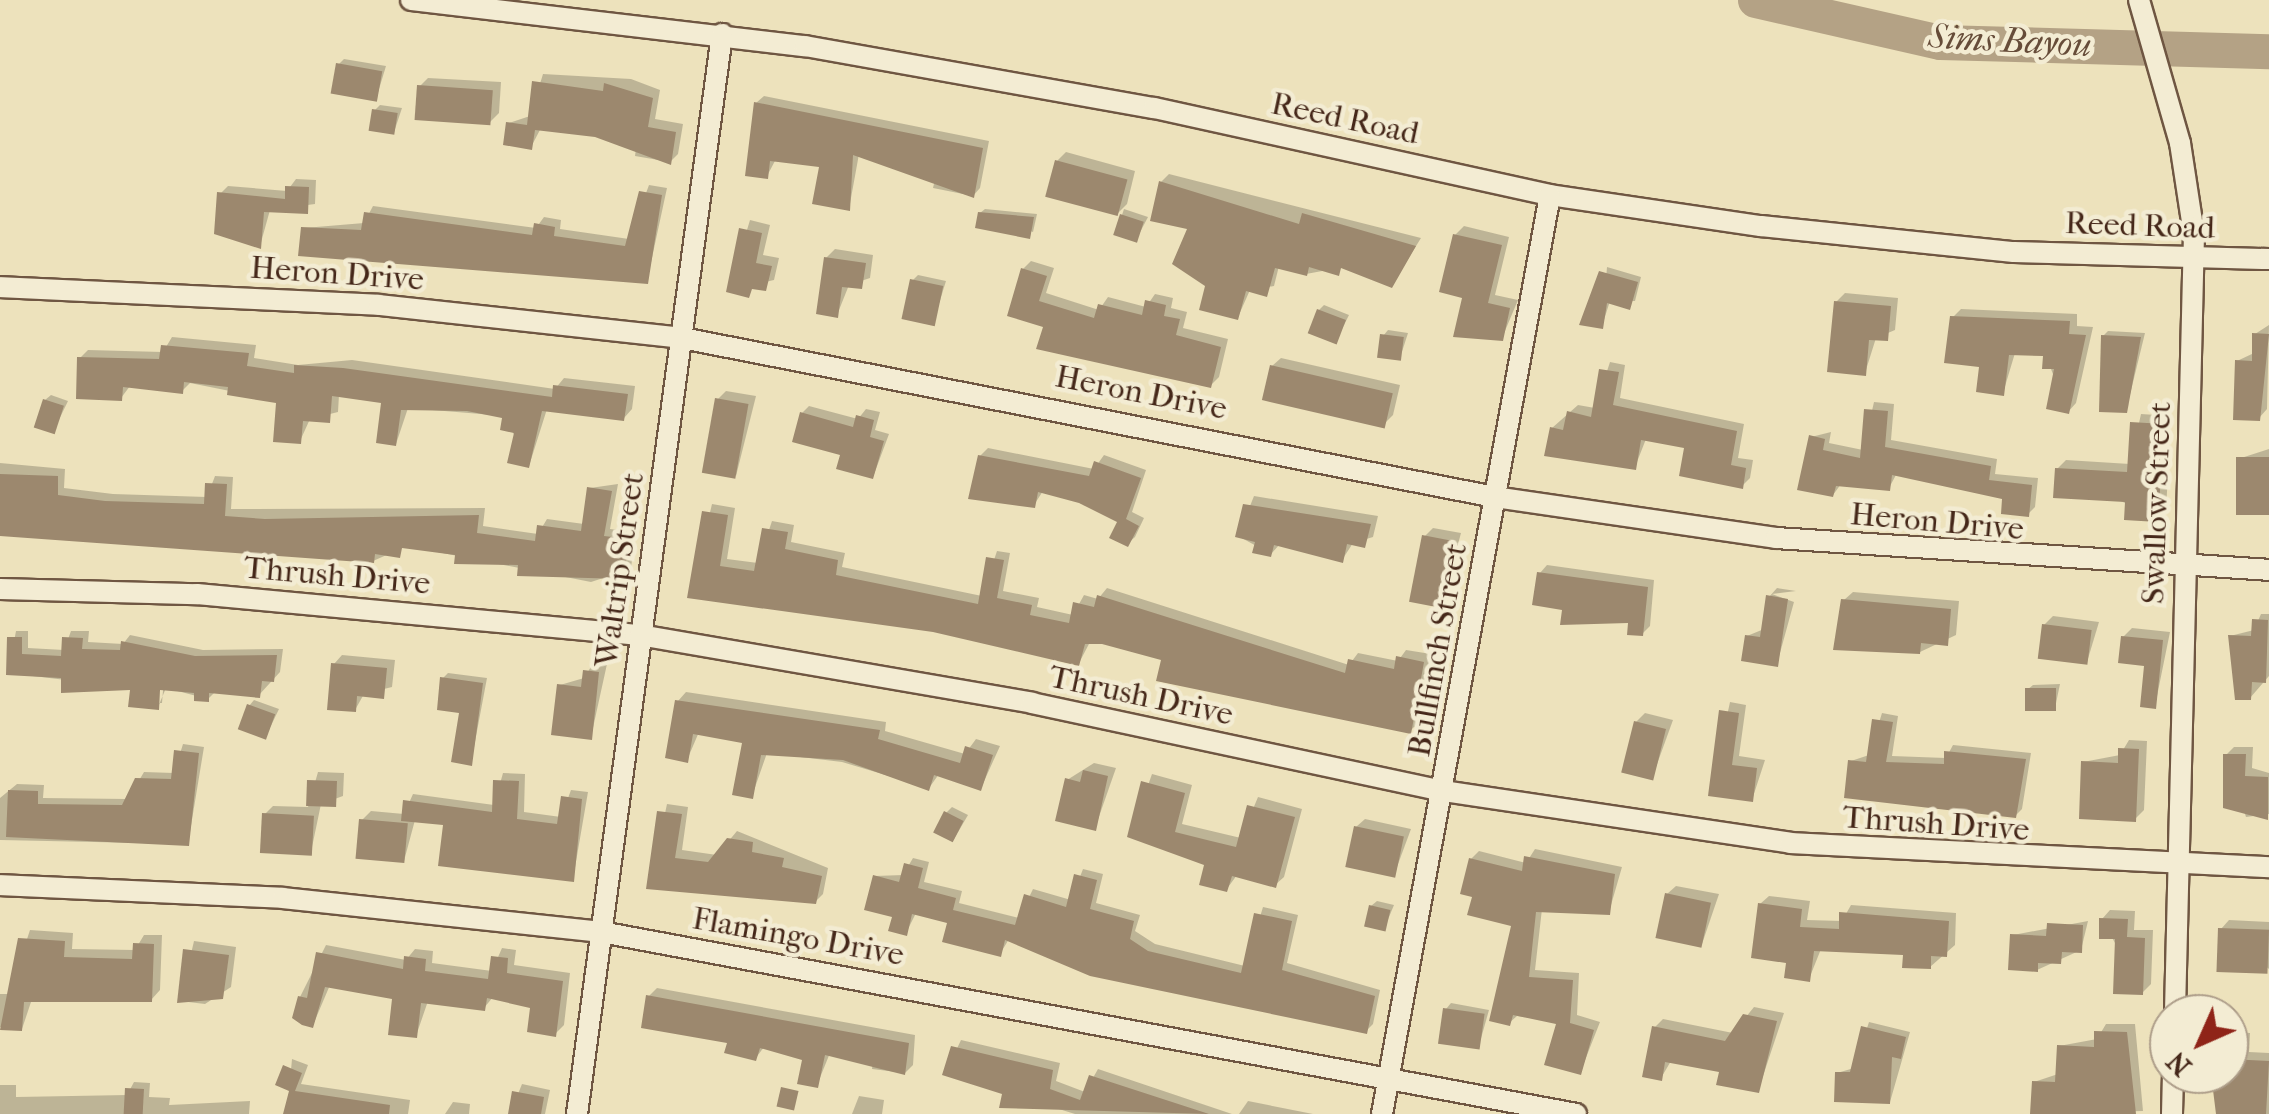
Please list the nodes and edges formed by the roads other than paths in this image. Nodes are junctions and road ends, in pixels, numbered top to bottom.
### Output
1 (411, 0) edge
2 (2138, 0) edge
3 (722, 34) junction
4 (1550, 196) junction
5 (2194, 259) junction
6 (2269, 259) edge
7 (0, 286) edge
8 (682, 338) junction
9 (1495, 497) junction
10 (2185, 570) junction
11 (2269, 570) edge
12 (0, 588) edge
13 (640, 636) junction
14 (1444, 790) junction
15 (2269, 867) edge
16 (2178, 868) junction
17 (0, 885) edge
18 (601, 932) junction
19 (2175, 994) edge
20 (1387, 1086) junction
21 (577, 1114) edge
22 (1382, 1114) edge
23 (1576, 1114) edge

1 - 3 street, Reed Road
2 - 5 street, Swallow Street
3 - 4 street, Reed Road
3 - 8 street, Waltrip Street
4 - 5 street, Reed Road
4 - 9 street, Bullfinch Street
5 - 6 street, Reed Road
5 - 10 street, Swallow Street
7 - 8 street, Heron Drive
8 - 9 street, Heron Drive
8 - 13 street, Waltrip Street
9 - 10 street, Heron Drive
9 - 14 street, Bullfinch Street
10 - 11 street, Heron Drive
10 - 16 street, Swallow Street
12 - 13 street, Thrush Drive
13 - 14 street, Thrush Drive
13 - 18 street, Waltrip Street
14 - 16 street, Thrush Drive
14 - 20 street, Bullfinch Street
15 - 16 street, Thrush Drive
16 - 19 street, Swallow Street
17 - 18 street, Flamingo Drive
18 - 20 street, Flamingo Drive
18 - 21 street, Waltrip Street
20 - 22 street, Bullfinch Street
20 - 23 street, Flamingo Drive

